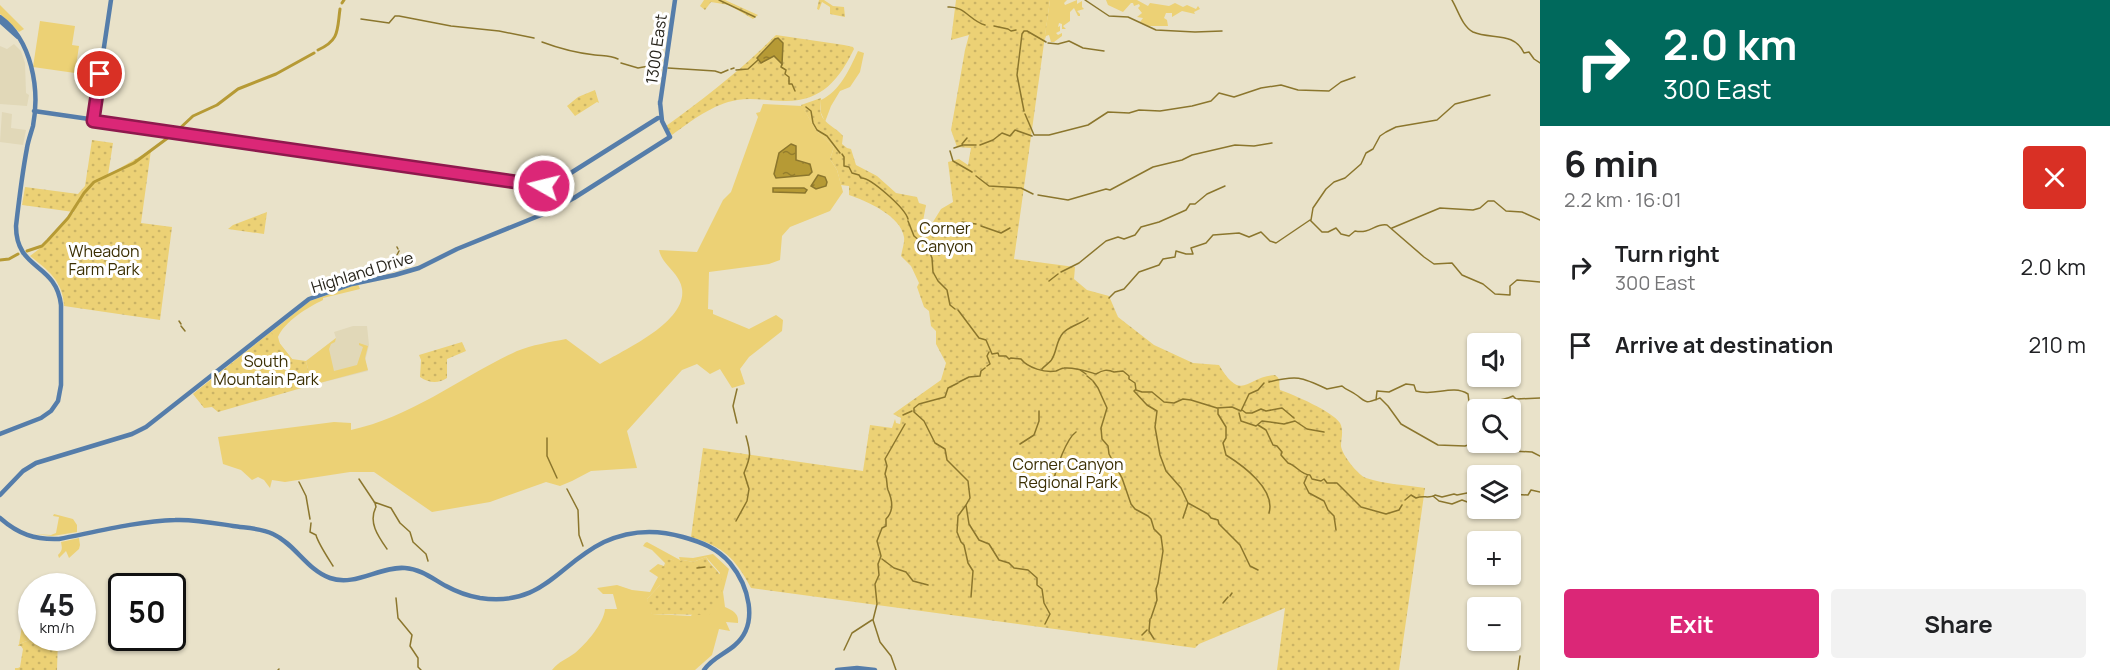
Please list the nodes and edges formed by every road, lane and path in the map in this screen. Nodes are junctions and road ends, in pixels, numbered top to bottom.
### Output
1 (111, 0) edge
2 (675, 0) edge
3 (0, 19) edge
4 (34, 111) junction
5 (660, 119) junction
6 (93, 121) junction
7 (663, 130) junction
8 (670, 138) junction
9 (655, 147) junction
10 (0, 434) edge
11 (0, 495) edge
12 (0, 516) edge
13 (21, 531) junction
14 (45, 538) junction
15 (38, 539) junction
16 (704, 670) edge
17 (837, 670) edge
18 (875, 670) edge

1 - 6 main road
2 - 5 main road, 1300 East
3 - 4 main road
4 - 6 main road
4 - 10 main road
5 - 6 main road
5 - 7 main road, 1300 East
5 - 8 main road
7 - 8 main road, 1300 East
7 - 9 main road
8 - 9 main road, Highland Drive
9 - 11 main road, Highland Drive
12 - 13 main road
12 - 15 main road
13 - 14 main road
13 - 15 main road
14 - 15 main road
14 - 16 main road
17 - 18 main road

